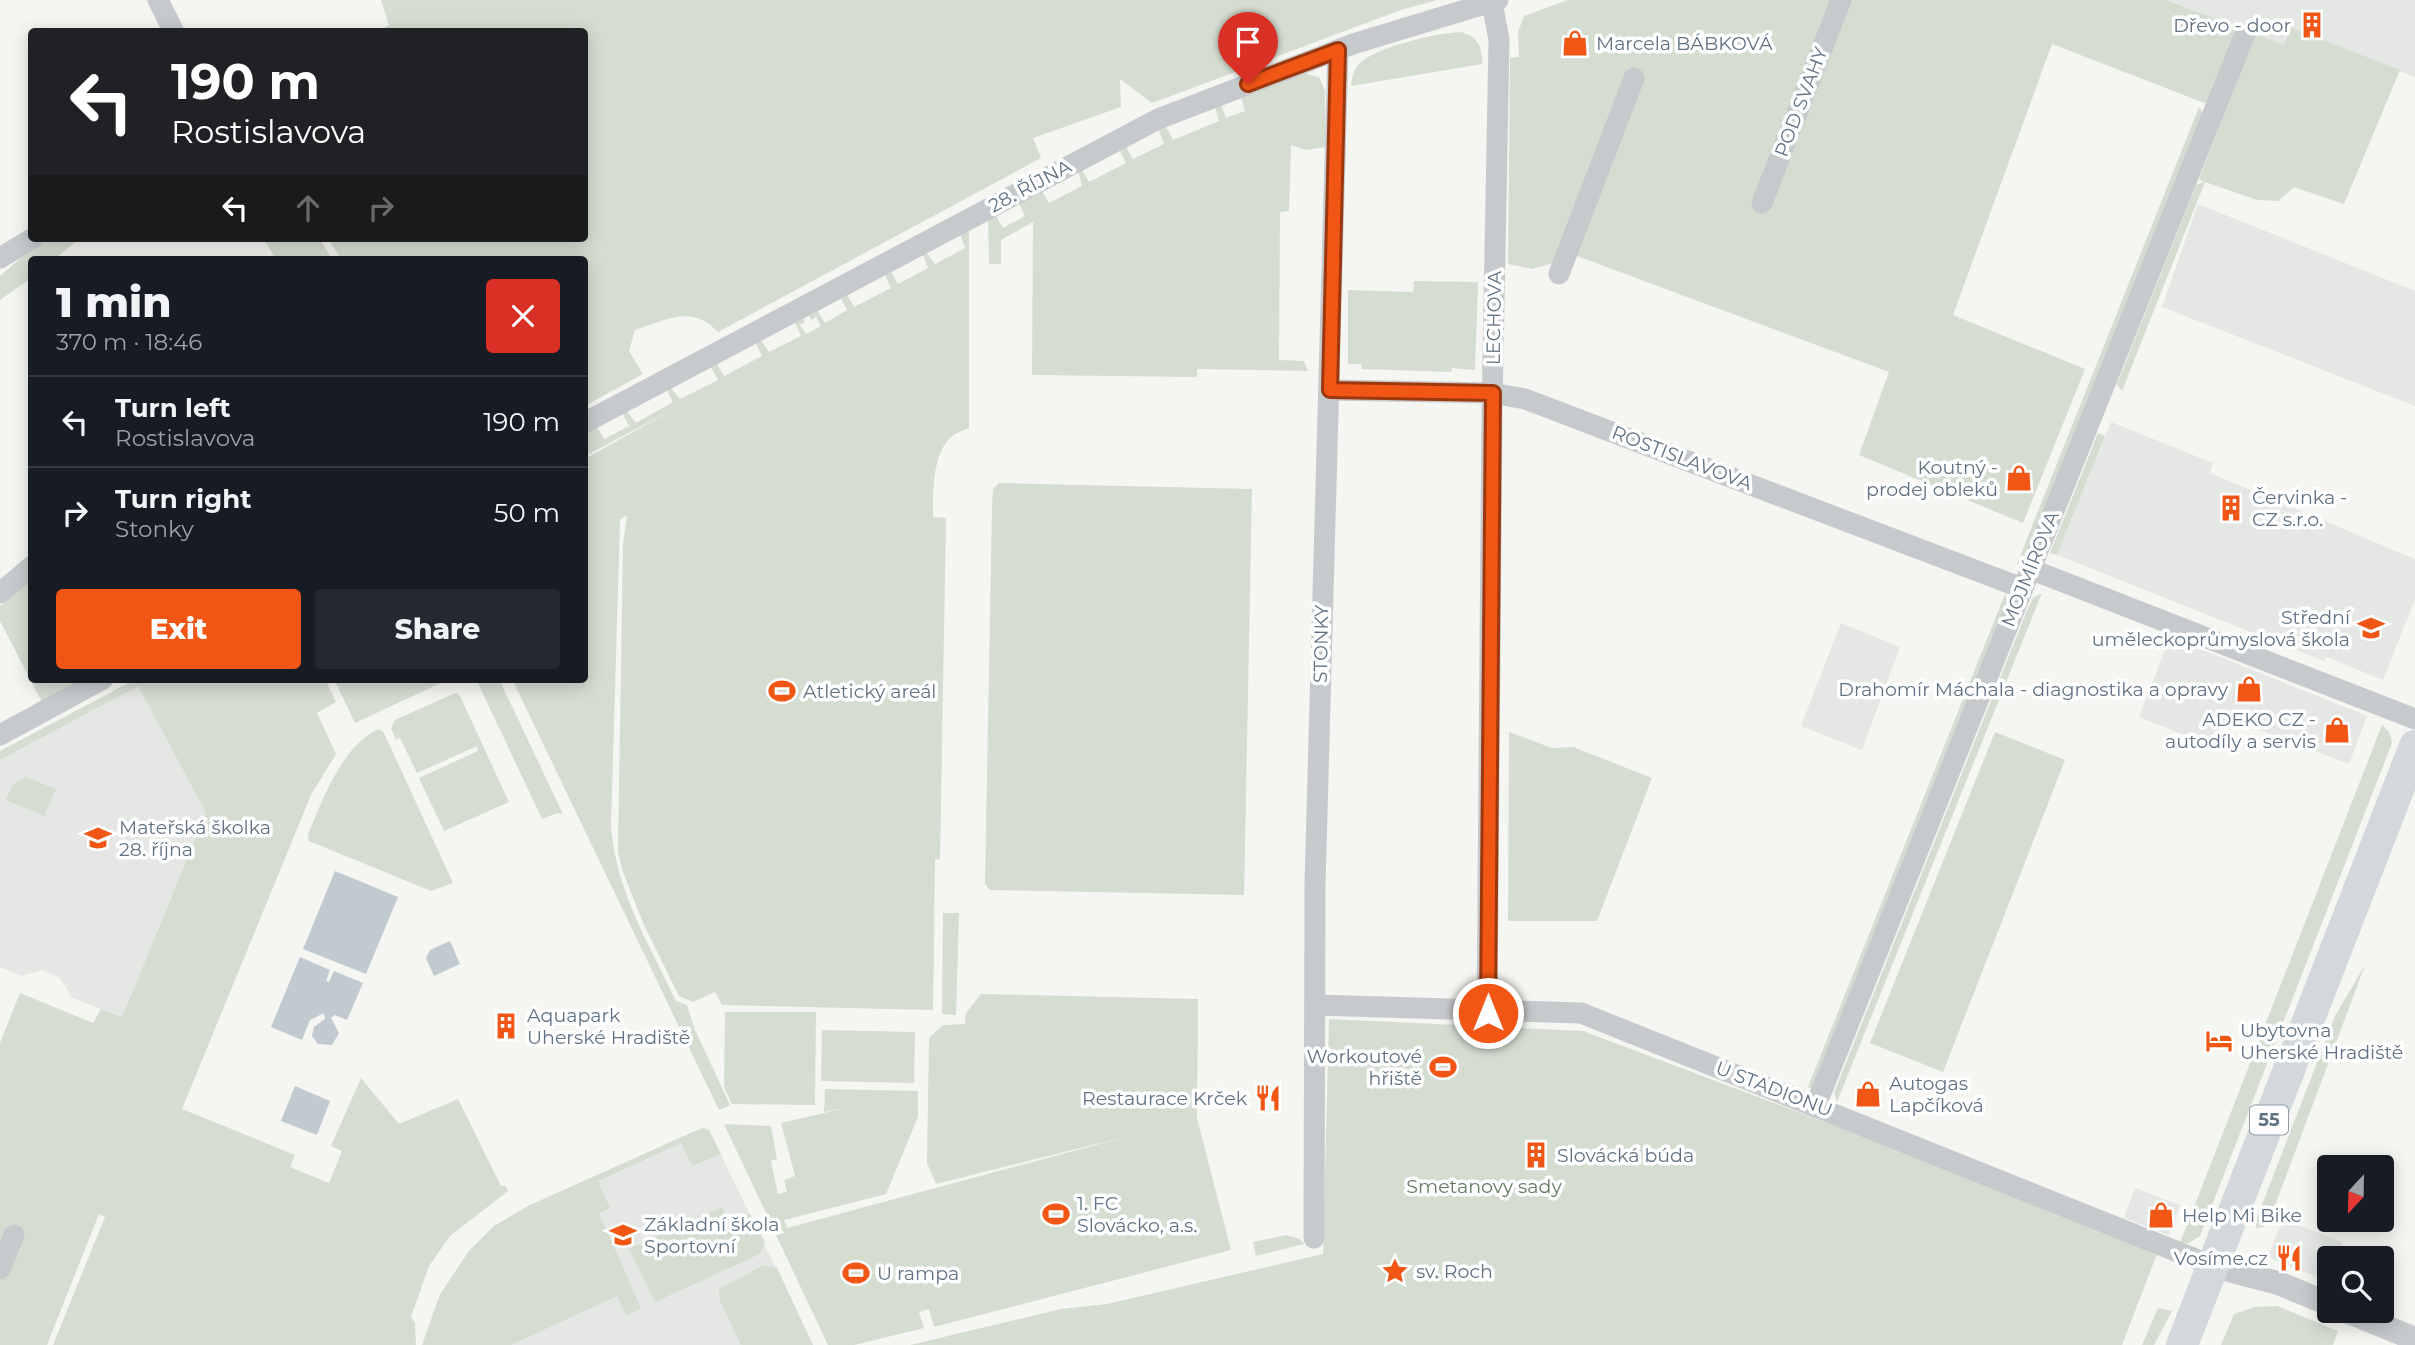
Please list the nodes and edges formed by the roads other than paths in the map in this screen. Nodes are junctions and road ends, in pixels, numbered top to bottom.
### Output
1 (158, 0) edge
2 (1841, 0) edge
3 (1495, 1) edge
4 (172, 28) edge
5 (2245, 34) dead end
6 (1338, 50) junction
7 (1634, 78) dead end
8 (1762, 203) dead end
9 (28, 241) edge
10 (0, 258) edge
11 (1559, 274) dead end
12 (1330, 390) junction
13 (1493, 393) junction
14 (588, 421) edge
15 (28, 569) edge
16 (2026, 578) junction
17 (0, 593) edge
18 (96, 683) edge
19 (2415, 719) edge
20 (0, 734) edge
21 (2415, 746) edge
22 (1315, 1005) junction
23 (1488, 1013) junction
24 (1816, 1105) junction
25 (14, 1235) dead end
26 (1314, 1238) dead end
27 (2213, 1266) junction
28 (0, 1269) edge
29 (2317, 1299) edge
30 (2376, 1323) edge
31 (2415, 1339) edge
32 (2182, 1345) edge

1 - 4 street
2 - 8 street, POD SVAHY
3 - 6 street, 28. ŘÍJNA
3 - 13 street, LECHOVA
5 - 16 street, MOJMÍROVA
6 - 12 street, STONKY
6 - 14 street, 28. ŘÍJNA
7 - 11 street
9 - 10 street
12 - 13 street, ROSTISLAVOVA
12 - 22 street, STONKY
13 - 16 street, ROSTISLAVOVA
13 - 23 street, LECHOVA
15 - 17 street
16 - 19 street, ROSTISLAVOVA
16 - 24 street, MOJMÍROVA
18 - 20 street
21 - 27 main road, 55
22 - 23 street, U STADIONU
22 - 26 street, STONKY
23 - 24 street, U STADIONU
24 - 27 street, U STADIONU
25 - 28 street
27 - 29 street
27 - 32 main road, 55
30 - 31 street

